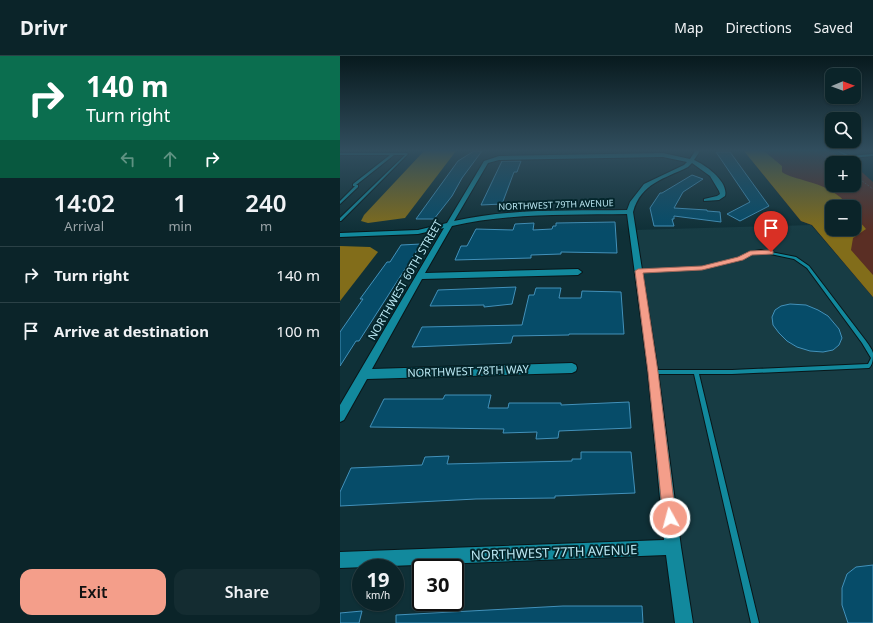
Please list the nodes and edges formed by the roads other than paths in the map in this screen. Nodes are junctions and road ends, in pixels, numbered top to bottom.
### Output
1 (364, 177) edge
2 (383, 177) edge
3 (477, 177) edge
4 (662, 177) edge
5 (715, 177) edge
6 (706, 200) dead end
7 (340, 203) edge
8 (630, 212) junction
9 (340, 220) edge
10 (448, 226) junction
11 (340, 235) edge
12 (638, 271) junction
13 (578, 272) dead end
14 (419, 276) junction
15 (873, 357) edge
16 (873, 360) edge
17 (572, 368) dead end
18 (653, 372) junction
19 (696, 372) junction
20 (364, 374) junction
21 (340, 416) edge
22 (673, 547) junction
23 (340, 560) edge
24 (684, 623) edge
25 (755, 623) edge

1 - 7 lane
2 - 9 lane
3 - 10 street, NORTHWEST 60TH STREET
4 - 8 street
5 - 6 street
8 - 10 street, NORTHWEST 79TH AVENUE
8 - 12 street
10 - 11 street, NORTHWEST 79TH AVENUE
10 - 14 street, NORTHWEST 60TH STREET
12 - 15 lane
12 - 18 street
13 - 14 street
14 - 20 street, NORTHWEST 60TH STREET
16 - 19 lane
17 - 20 street, NORTHWEST 78TH WAY
18 - 19 lane
18 - 22 street
19 - 25 lane
20 - 21 street, NORTHWEST 60TH STREET
22 - 23 street, NORTHWEST 77TH AVENUE
22 - 24 street

